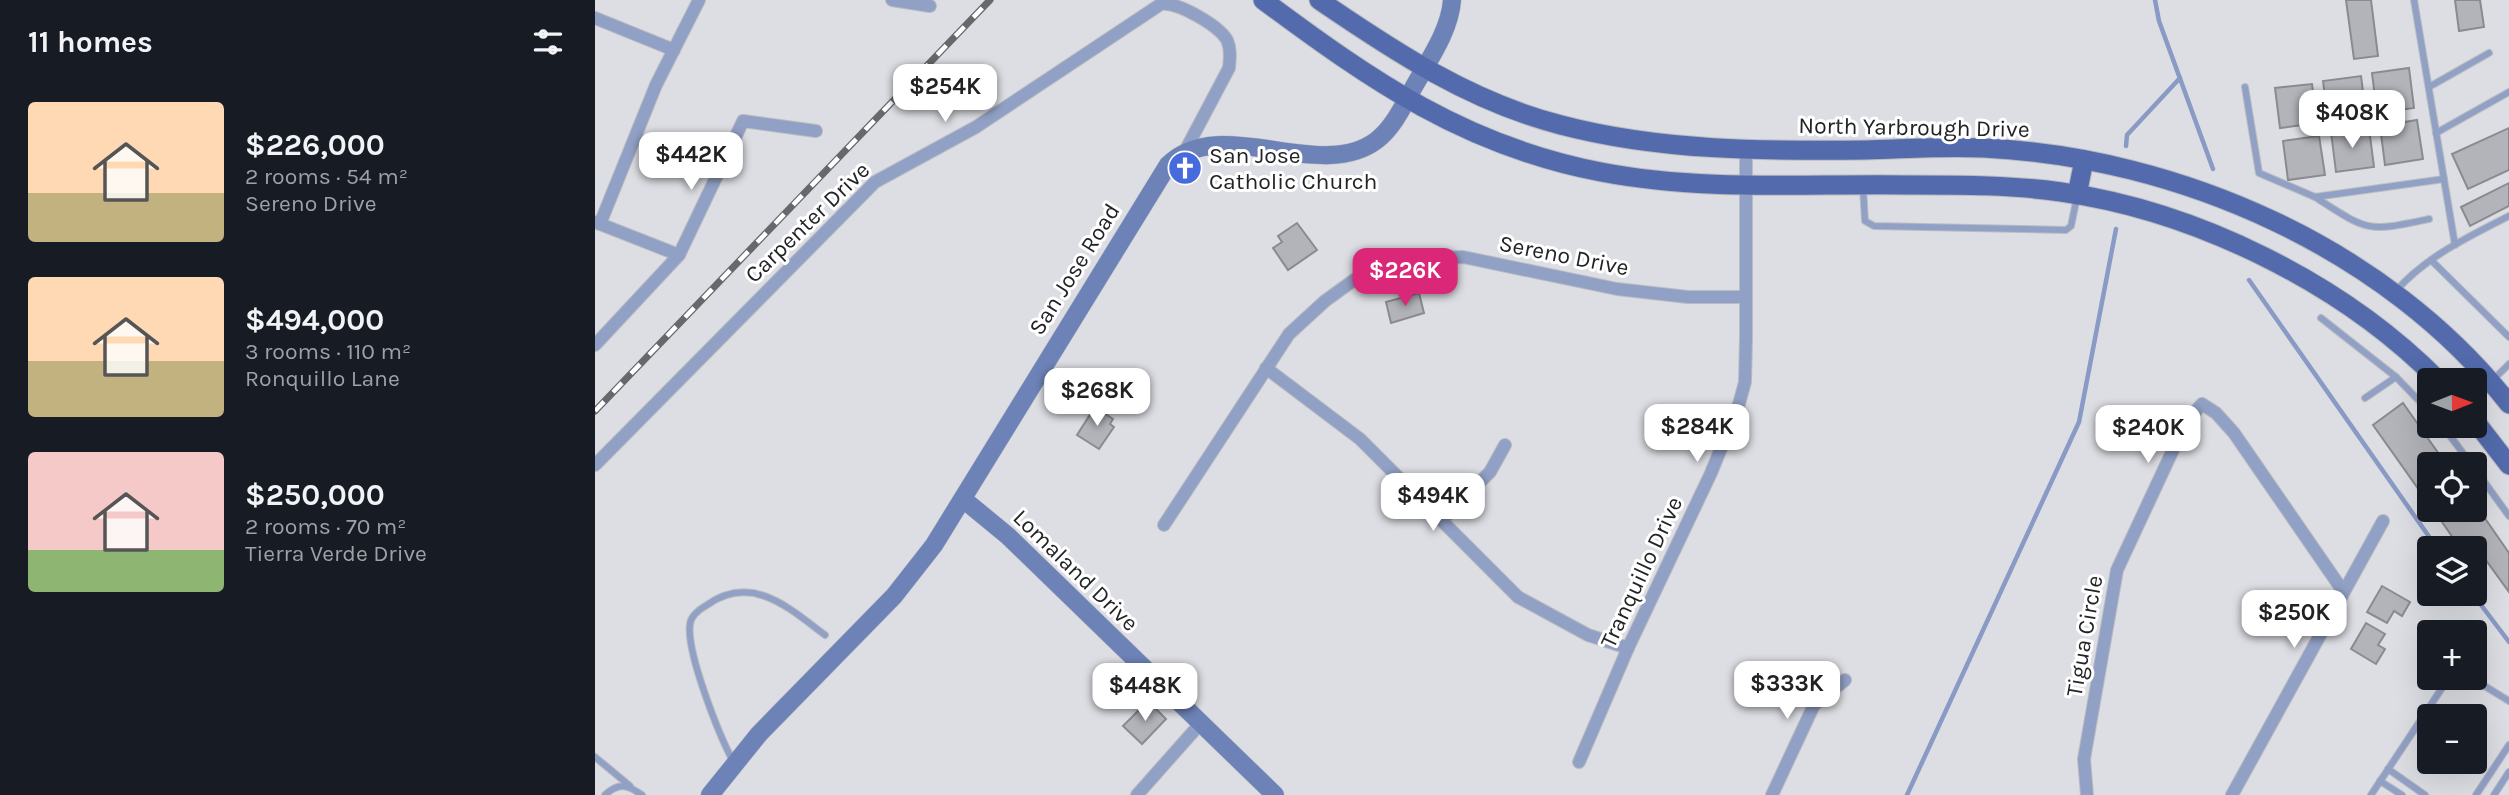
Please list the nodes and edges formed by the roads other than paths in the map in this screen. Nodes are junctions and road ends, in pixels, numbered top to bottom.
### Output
1 (699, 0) edge
2 (892, 0) edge
3 (1263, 0) edge
4 (1319, 0) edge
5 (1452, 0) edge
6 (2413, 0) edge
7 (930, 6) dead end
8 (595, 18) edge
9 (674, 50) junction
10 (2489, 54) dead end
11 (1424, 69) junction
12 (2245, 87) dead end
13 (2429, 87) junction
14 (2509, 92) edge
15 (1406, 100) junction
16 (816, 131) dead end
17 (2436, 132) junction
18 (1746, 149) junction
19 (1185, 151) junction
20 (2084, 160) junction
21 (2444, 178) junction
22 (1748, 185) junction
23 (1863, 186) junction
24 (2077, 195) junction
25 (2315, 197) junction
26 (2509, 216) edge
27 (2429, 219) dead end
28 (598, 223) edge
29 (2455, 245) junction
30 (679, 255) junction
31 (2431, 260) junction
32 (2393, 294) junction
33 (1745, 297) junction
34 (2321, 318) dead end
35 (2509, 337) edge
36 (595, 345) edge
37 (2509, 364) edge
38 (1266, 368) junction
39 (2425, 368) edge
40 (2396, 377) junction
41 (2490, 382) junction
42 (2487, 385) edge
43 (2365, 398) dead end
44 (2417, 399) edge
45 (2509, 404) edge
46 (2487, 437) edge
47 (1505, 445) dead end
48 (595, 465) edge
49 (2509, 465) edge
50 (2487, 485) edge
51 (963, 499) junction
52 (2509, 500) edge
53 (2502, 506) junction
54 (2509, 516) edge
55 (1443, 519) junction
56 (2383, 521) dead end
57 (1164, 525) dead end
58 (2343, 591) junction
59 (825, 635) dead end
60 (1628, 648) junction
61 (1845, 680) dead end
62 (2487, 687) edge
63 (2440, 690) edge
64 (2509, 701) edge
65 (1200, 724) junction
66 (2508, 751) edge
67 (595, 757) edge
68 (1579, 762) dead end
69 (733, 763) junction
70 (2388, 769) junction
71 (2509, 772) edge
72 (2380, 781) junction
73 (629, 786) junction
74 (715, 793) edge
75 (605, 795) edge
76 (642, 795) edge
77 (1137, 795) edge
78 (1275, 795) edge
79 (1772, 795) edge
80 (2087, 795) edge
81 (2232, 795) edge
82 (2371, 795) edge
83 (2402, 795) edge
84 (2425, 795) edge
85 (2476, 795) edge
86 (2494, 795) edge

1 - 9 street
2 - 7 street
3 - 15 main road
4 - 11 main road, North Yarbrough Drive
5 - 11 street
6 - 13 lane
8 - 9 street
9 - 28 street
10 - 13 lane
11 - 15 street
11 - 18 main road, North Yarbrough Drive
12 - 25 lane
13 - 17 lane
14 - 17 lane
15 - 19 street
15 - 22 main road
16 - 30 street
17 - 21 lane
18 - 20 main road, North Yarbrough Drive
18 - 22 street, Tranquillo Drive
19 - 48 street, Carpenter Drive
19 - 51 street, San Jose Road
20 - 24 main road
20 - 32 main road, North Yarbrough Drive
21 - 25 lane
21 - 29 lane
22 - 23 main road
22 - 33 street, Tranquillo Drive
23 - 24 main road
23 - 24 lane
24 - 39 main road
25 - 27 lane
26 - 29 lane
28 - 30 street
29 - 31 lane
30 - 36 street
31 - 32 lane
31 - 35 lane
32 - 41 main road, North Yarbrough Drive
33 - 38 street, Sereno Drive
33 - 60 street, Tranquillo Drive
34 - 40 lane
37 - 41 lane
38 - 55 street
38 - 57 street, Sereno Drive
40 - 43 lane
40 - 44 lane
41 - 42 main road
41 - 45 main road, North Yarbrough Drive
46 - 49 main road
47 - 55 street
50 - 53 lane
51 - 65 street, Lomaland Drive
51 - 69 street, San Jose Road
52 - 53 lane
53 - 54 lane
55 - 60 street
56 - 58 street
58 - 80 street, Tigua Circle
58 - 81 street
59 - 69 lane
60 - 68 street, Tranquillo Drive
61 - 79 street
62 - 64 lane
63 - 70 lane
65 - 77 street
65 - 78 street, Lomaland Drive
66 - 85 lane
67 - 73 lane
69 - 74 street, San Jose Road
70 - 72 lane
70 - 84 lane
71 - 86 lane
72 - 82 lane
72 - 83 lane
73 - 75 lane
73 - 76 lane

